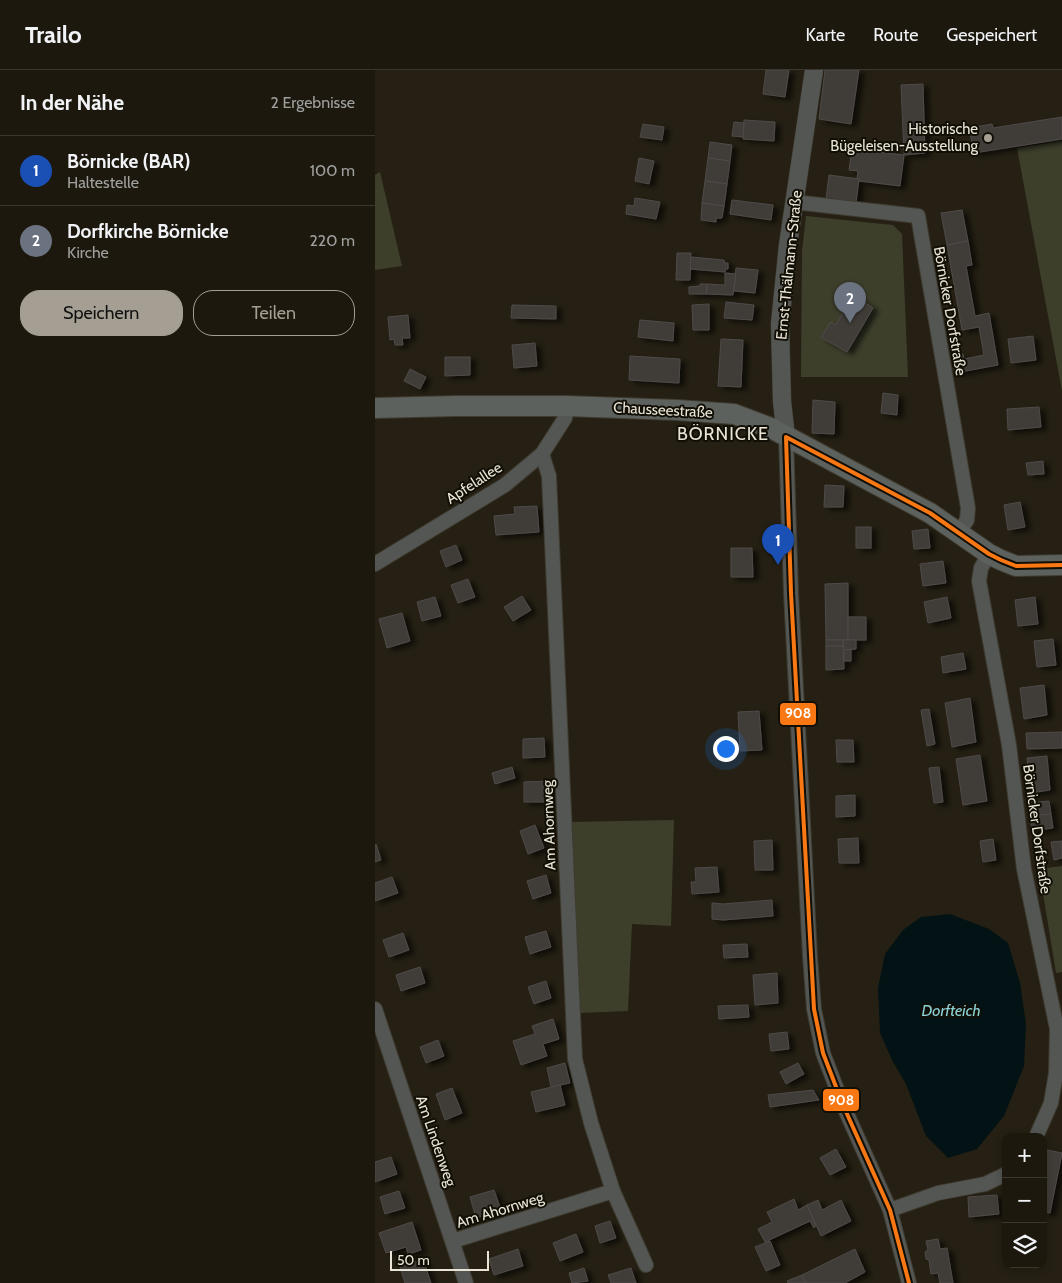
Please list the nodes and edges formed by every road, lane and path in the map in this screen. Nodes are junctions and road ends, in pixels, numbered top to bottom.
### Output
1 (814, 70) edge
2 (794, 202) junction
3 (566, 406) junction
4 (375, 408) edge
5 (786, 437) junction
6 (542, 454) junction
7 (964, 520) junction
8 (989, 554) junction
9 (375, 564) edge
10 (1062, 565) edge
11 (375, 1009) edge
12 (1038, 1133) edge
13 (1002, 1176) edge
14 (613, 1191) junction
15 (890, 1210) junction
16 (453, 1241) junction
17 (647, 1266) dead end
18 (466, 1283) edge
19 (909, 1283) edge

1 - 2 street, Ernst-Thälmann-Straße
2 - 5 street, Ernst-Thälmann-Straße
2 - 7 street, Börnicker Dorfstraße
3 - 4 main road, Chausseestraße
3 - 5 main road, Chausseestraße
3 - 6 street, Apfelallee
5 - 7 main road, Chausseestraße
5 - 15 street, Ernst-Thälmann-Straße
6 - 9 street, Apfelallee
6 - 14 street, Am Ahornweg
7 - 8 main road, Chausseestraße
8 - 10 main road, Chausseestraße
8 - 12 street, Börnicker Dorfstraße
11 - 16 street, Am Lindenweg
13 - 15 street
14 - 16 street, Am Ahornweg
14 - 17 street, Am Ahornweg
15 - 19 street, Ernst-Thälmann-Straße
16 - 18 street, Am Lindenweg

